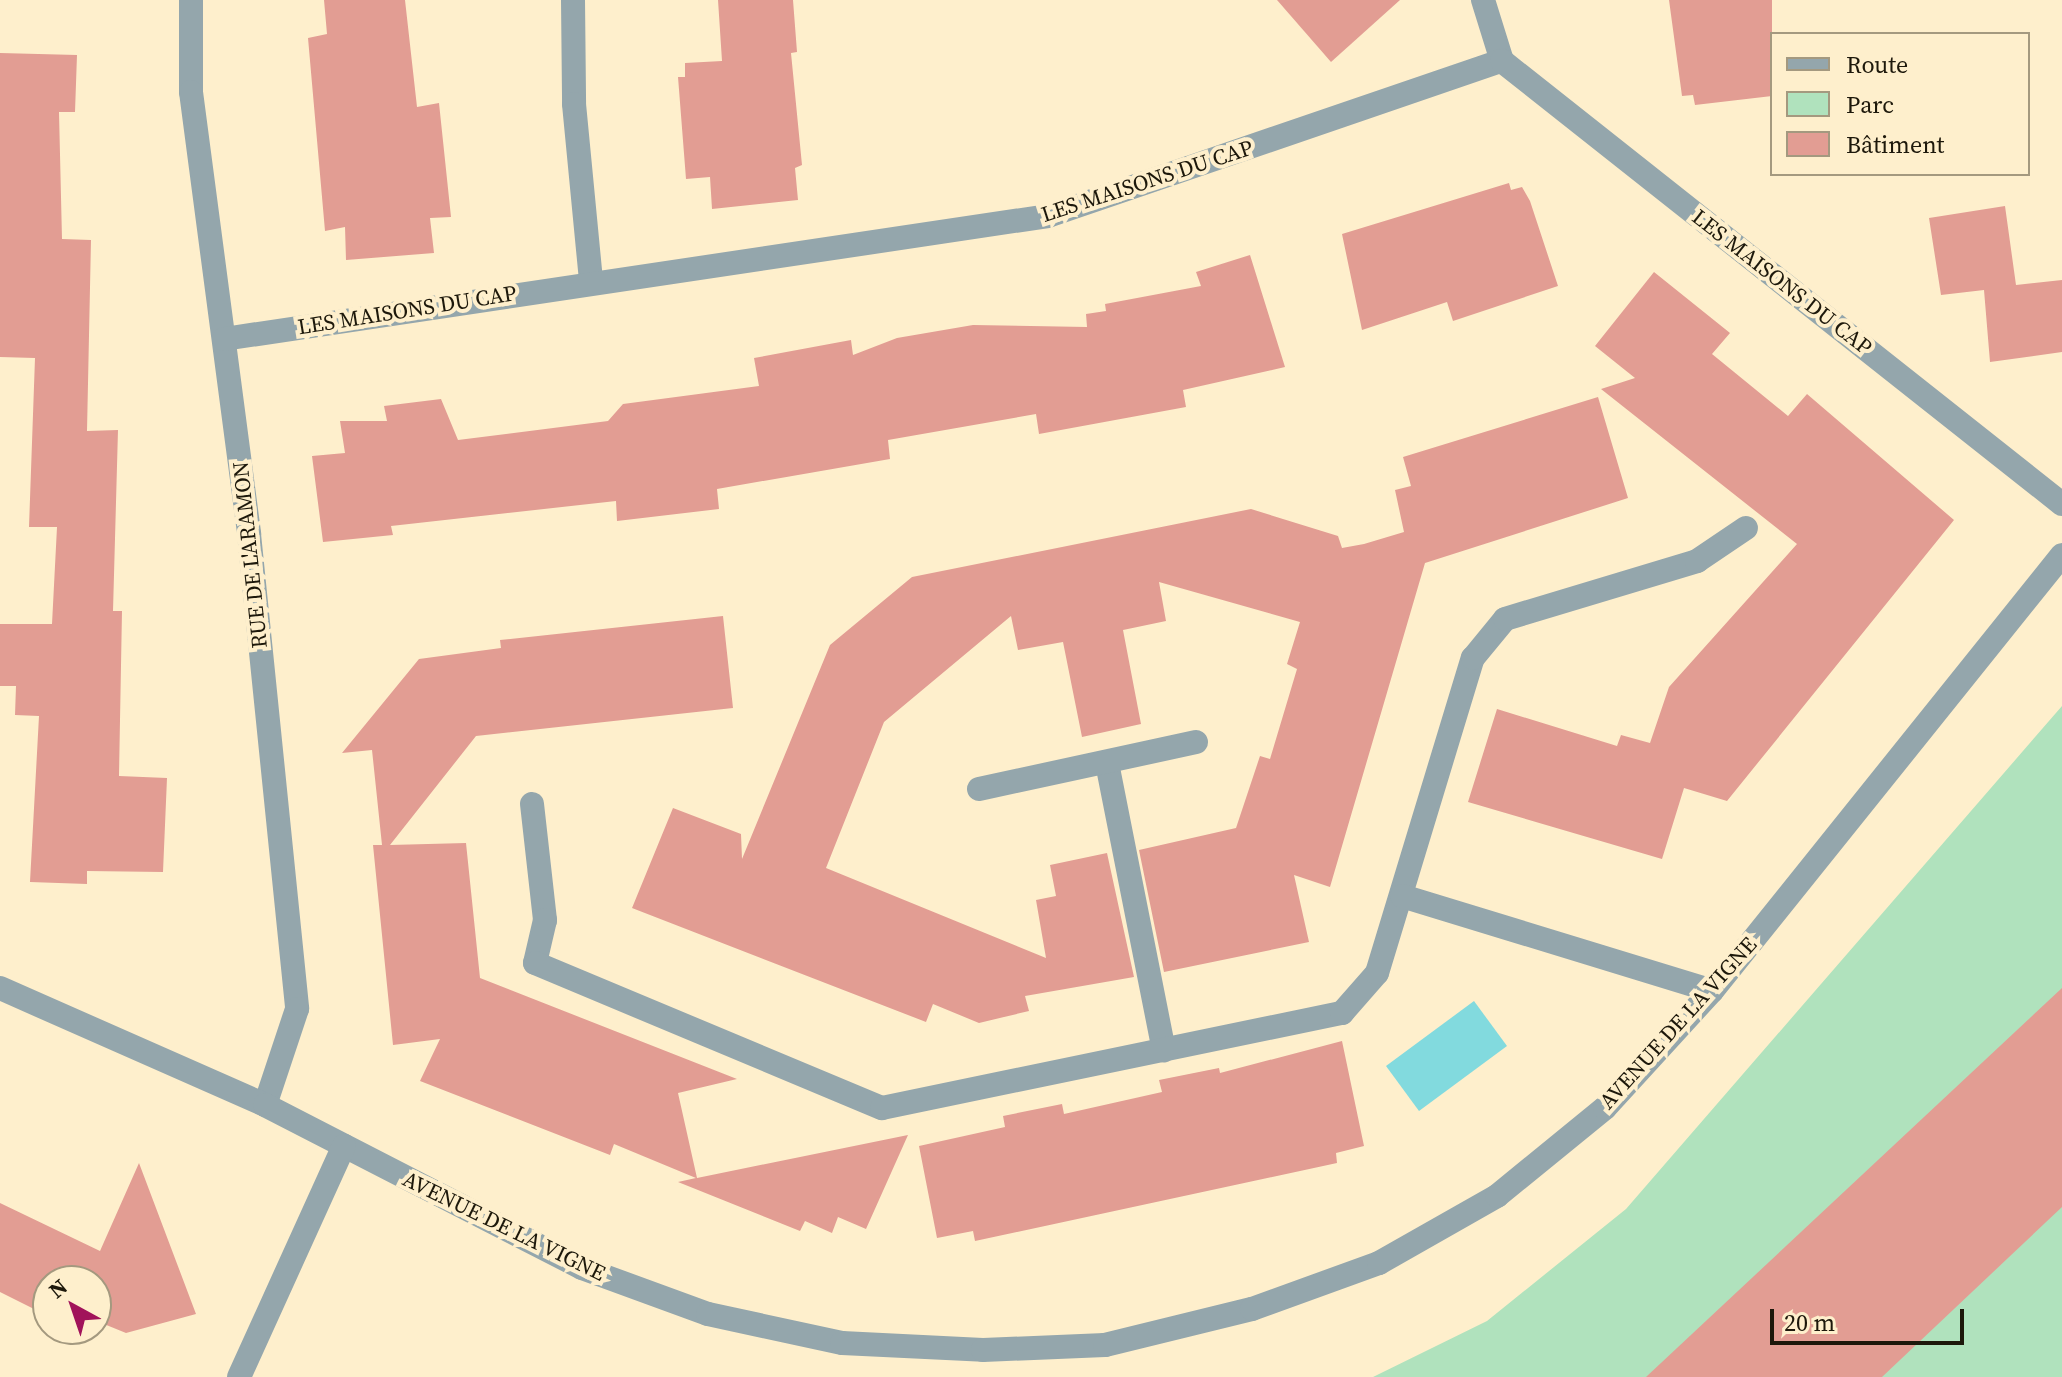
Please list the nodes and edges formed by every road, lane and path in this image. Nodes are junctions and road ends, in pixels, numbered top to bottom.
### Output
1 (191, 0) edge
2 (573, 0) edge
3 (1483, 0) edge
4 (1502, 61) junction
5 (591, 280) junction
6 (224, 339) junction
7 (2062, 504) edge
8 (1746, 528) dead end
9 (2062, 555) edge
10 (1196, 742) dead end
11 (1107, 763) junction
12 (979, 789) dead end
13 (532, 804) dead end
14 (1402, 896) junction
15 (0, 988) edge
16 (1712, 991) junction
17 (1164, 1050) junction
18 (265, 1105) junction
19 (344, 1146) junction
20 (239, 1377) edge

1 - 6 street, RUE DE L'ARAMON
2 - 5 street
3 - 4 street
4 - 5 street, LES MAISONS DU CAP
4 - 7 street, LES MAISONS DU CAP
5 - 6 street, LES MAISONS DU CAP
6 - 18 street, RUE DE L'ARAMON
8 - 14 street
9 - 16 street, AVENUE DE LA VIGNE
10 - 11 street
11 - 12 street
11 - 17 street
13 - 17 street
14 - 16 street
14 - 17 street
15 - 18 street, AVENUE DE LA VIGNE
16 - 19 street, AVENUE DE LA VIGNE
18 - 19 street, AVENUE DE LA VIGNE
19 - 20 street

